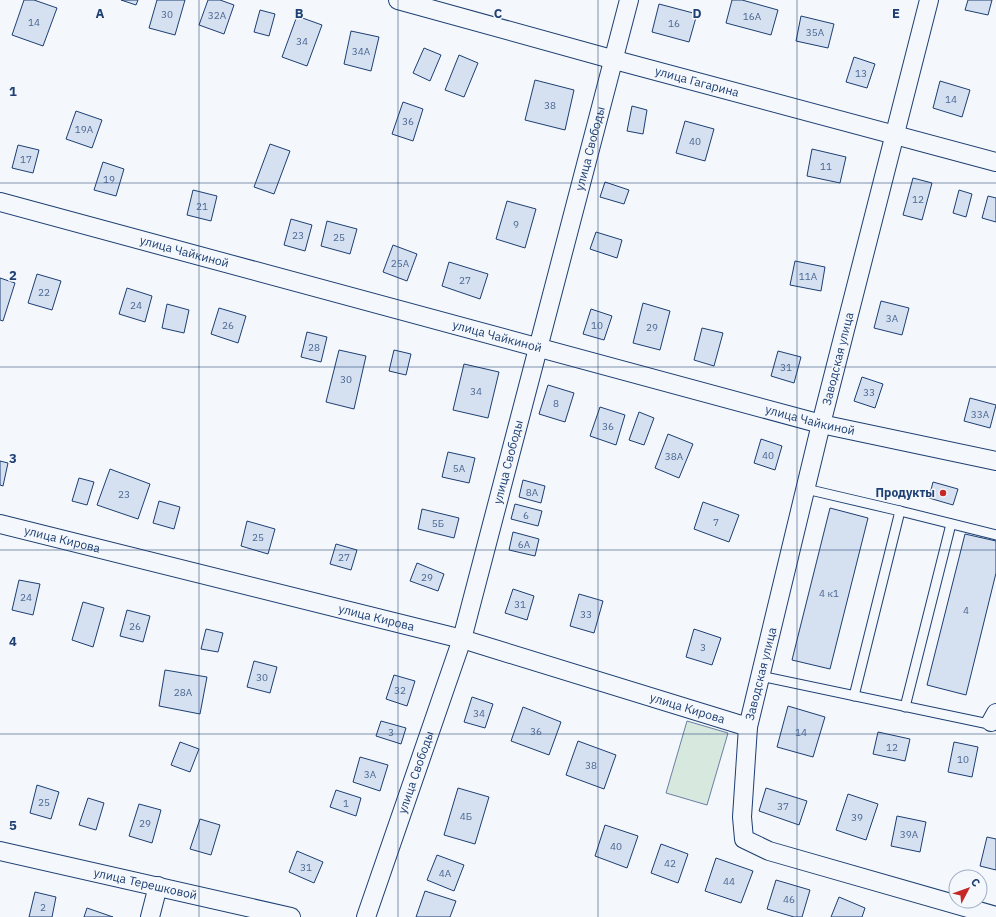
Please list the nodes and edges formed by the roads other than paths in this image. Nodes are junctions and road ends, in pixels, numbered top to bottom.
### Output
1 (398, 0) edge
2 (629, 0) edge
3 (929, 0) edge
4 (615, 60) junction
5 (896, 135) junction
6 (996, 162) edge
7 (0, 202) edge
8 (536, 348) junction
9 (822, 424) junction
10 (996, 461) edge
11 (806, 489) junction
12 (900, 511) junction
13 (0, 524) edge
14 (951, 524) junction
15 (996, 535) edge
16 (462, 639) junction
17 (760, 676) junction
18 (854, 696) junction
19 (905, 707) junction
20 (994, 717) edge
21 (748, 727) junction
22 (0, 851) edge
23 (158, 886) junction
24 (996, 916) edge
25 (150, 917) edge
26 (292, 917) edge
27 (366, 917) edge

1 - 4 street, улица Гагарина
2 - 4 street, улица Свободы
3 - 5 street, Заводская улица
4 - 5 street, улица Гагарина
4 - 8 street, улица Свободы
5 - 6 street, улица Гагарина
5 - 9 street, Заводская улица
7 - 8 street, улица Чайкиной
8 - 9 street, улица Чайкиной
8 - 16 street, улица Свободы
9 - 10 street, улица Чайкиной
9 - 11 street, Заводская улица
11 - 12 lane
11 - 17 street, Заводская улица
12 - 14 lane
12 - 18 lane
13 - 16 street, улица Кирова
14 - 15 lane
14 - 19 lane
16 - 21 street, улица Кирова
16 - 27 street, улица Свободы
17 - 18 lane
17 - 21 street, Заводская улица
18 - 19 lane
19 - 20 lane
21 - 24 street, Заводская улица
22 - 23 street, улица Терешковой
23 - 25 street
23 - 26 street, улица Терешковой

